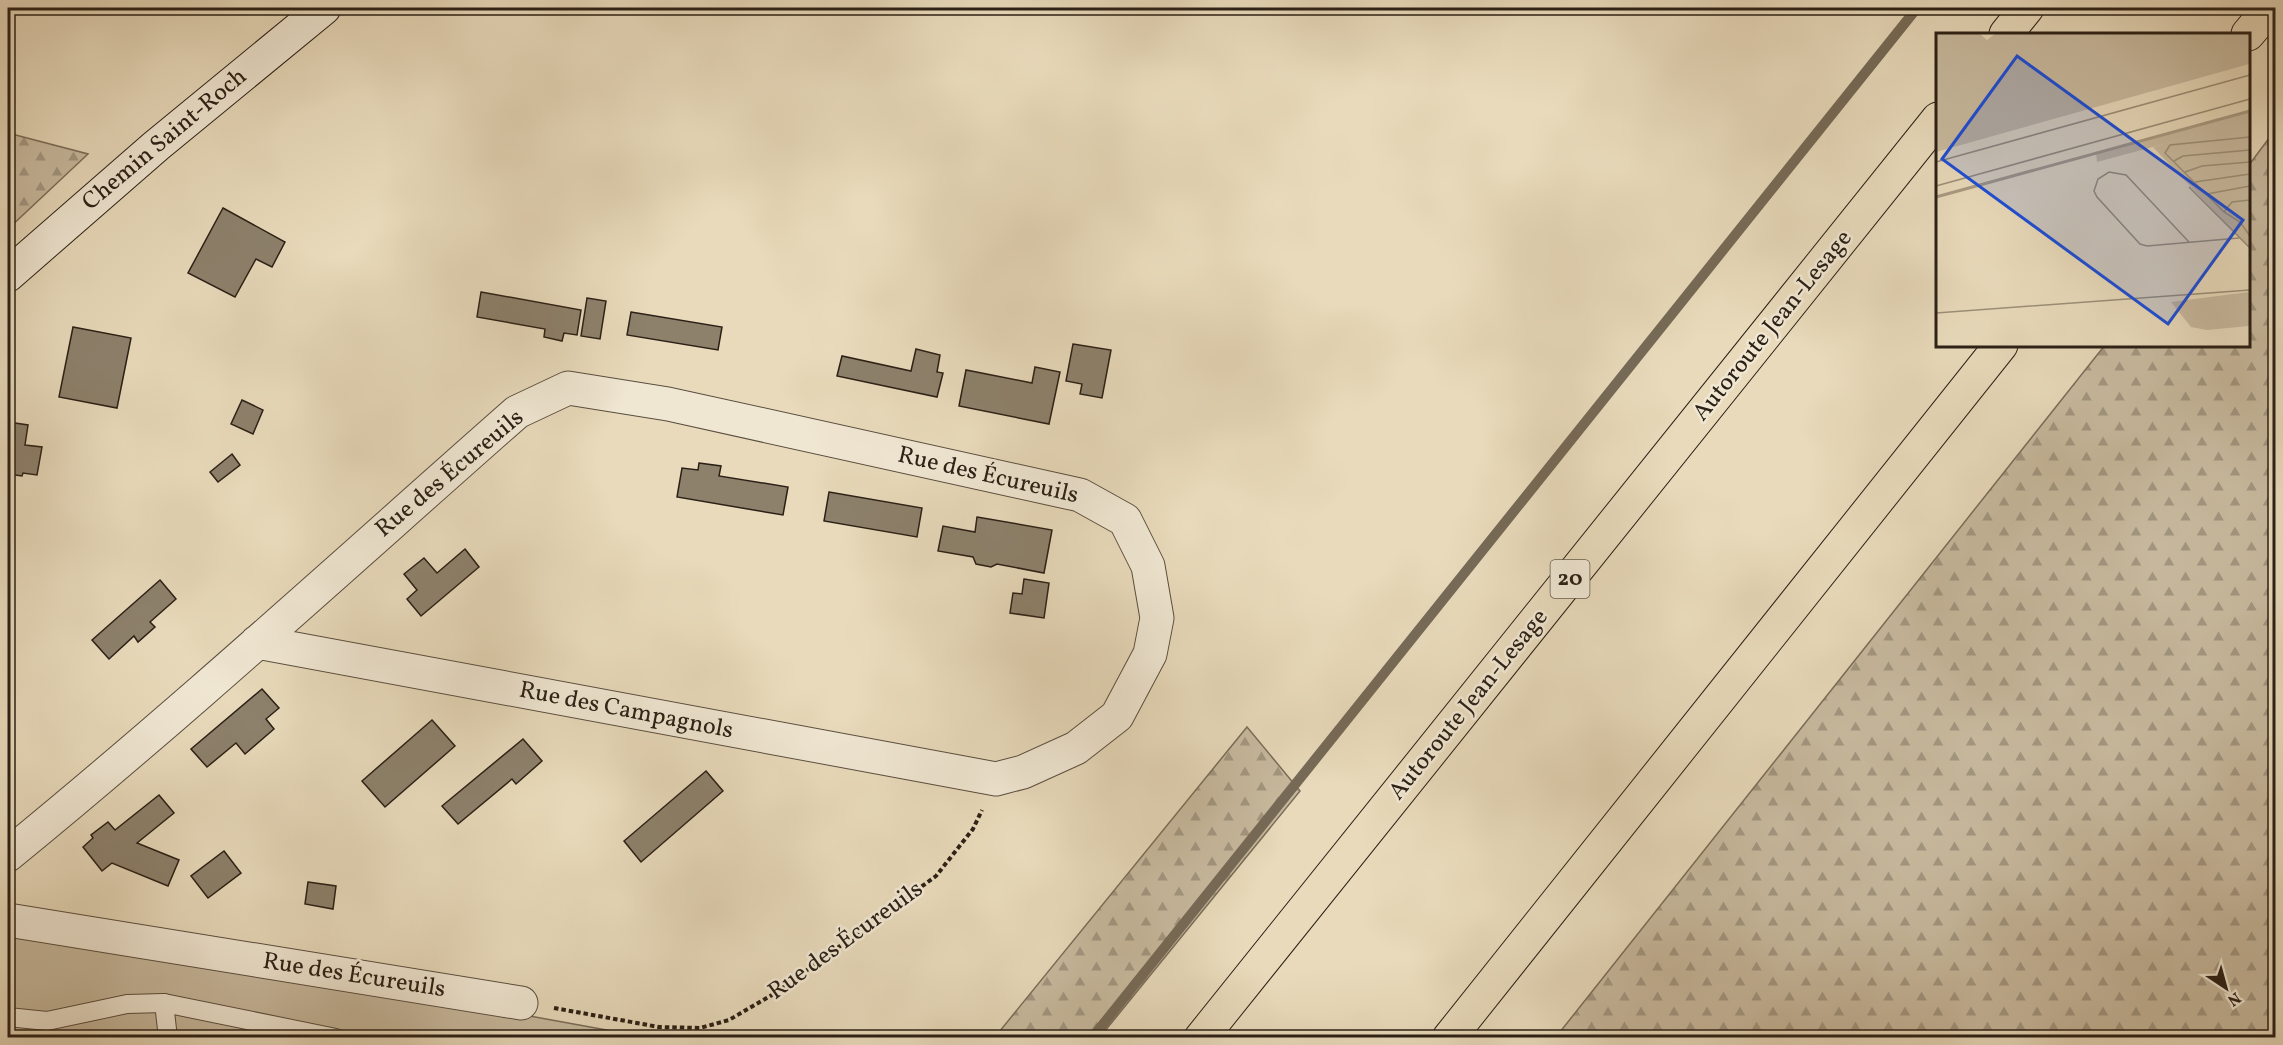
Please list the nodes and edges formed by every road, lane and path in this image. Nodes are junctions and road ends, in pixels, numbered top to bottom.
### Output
1 (324, 8) edge
2 (2027, 8) edge
3 (2270, 8) edge
4 (2007, 33) edge
5 (2249, 33) edge
6 (1936, 121) edge
7 (8, 275) edge
8 (2000, 346) edge
9 (257, 642) junction
10 (996, 779) junction
11 (8, 855) edge
12 (8, 920) edge
13 (164, 1003) junction
14 (521, 1003) joint
15 (8, 1017) edge
16 (43, 1029) edge
17 (168, 1038) edge
18 (336, 1038) edge
19 (1201, 1038) edge
20 (1449, 1038) edge

1 - 7 street, Chemin Saint-Roch
2 - 4 highway
3 - 5 highway
6 - 19 highway, Autoroute Jean-Lesage / 20
8 - 20 highway
9 - 10 street, Rue des Campagnols
9 - 10 street, Rue des Écureuils
9 - 11 street, Rue des Écureuils
10 - 14 path, Rue des Écureuils
12 - 14 street, Rue des Écureuils
13 - 16 lane
13 - 17 lane
13 - 18 lane
15 - 16 lane

